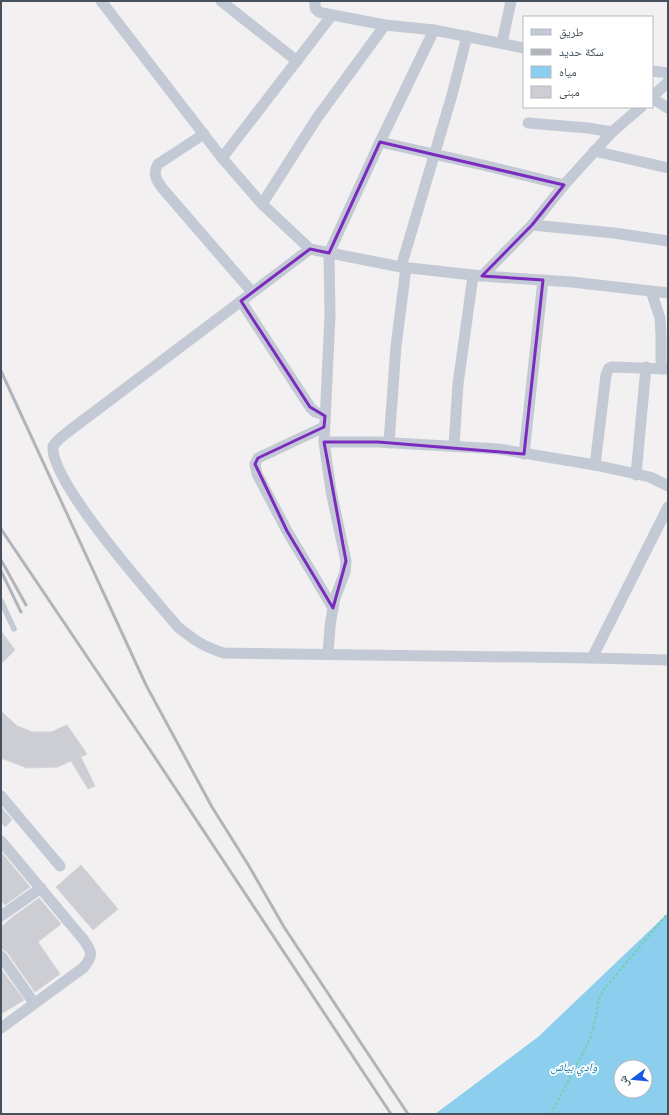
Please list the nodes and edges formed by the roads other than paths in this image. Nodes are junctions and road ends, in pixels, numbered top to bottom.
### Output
1 (101, 1) edge
2 (221, 1) edge
3 (315, 1) edge
4 (511, 1) edge
5 (332, 15) junction
6 (385, 25) junction
7 (434, 30) junction
8 (467, 36) junction
9 (502, 43) junction
10 (523, 48) edge
11 (296, 61) junction
12 (653, 71) edge
13 (668, 74) edge
14 (668, 82) edge
15 (653, 97) edge
16 (653, 99) edge
17 (640, 108) edge
18 (668, 108) edge
19 (528, 123) dead end
20 (612, 132) junction
21 (204, 134) junction
22 (380, 142) junction
23 (594, 152) junction
24 (434, 154) junction
25 (222, 158) junction
26 (668, 168) edge
27 (564, 185) junction
28 (262, 204) junction
29 (532, 225) junction
30 (668, 241) edge
31 (310, 249) junction
32 (329, 253) junction
33 (403, 268) junction
34 (477, 276) junction
35 (543, 280) junction
36 (651, 291) junction
37 (252, 292) junction
38 (668, 293) edge
39 (242, 300) junction
40 (646, 367) junction
41 (664, 369) edge
42 (325, 415) junction
43 (324, 427) junction
44 (324, 442) junction
45 (389, 442) junction
46 (454, 446) junction
47 (524, 454) junction
48 (596, 466) junction
49 (636, 474) junction
50 (668, 486) edge
51 (666, 513) edge
52 (1, 601) edge
53 (333, 608) junction
54 (14, 629) dead end
55 (328, 654) junction
56 (592, 658) junction
57 (668, 660) edge
58 (1, 796) edge
59 (1, 841) edge
60 (60, 866) dead end
61 (42, 888) junction
62 (1, 916) edge
63 (1, 956) edge
64 (34, 1003) junction
65 (1, 1028) edge

1 - 21 street
2 - 11 street
3 - 5 street
4 - 9 street
5 - 6 street
5 - 11 street
6 - 7 street
6 - 28 street
7 - 8 street
7 - 22 street
8 - 9 street
8 - 24 street
9 - 10 street
11 - 25 street
12 - 13 street
14 - 15 street
16 - 18 street
17 - 20 street
19 - 20 street
20 - 23 street
21 - 25 street
21 - 37 street
22 - 24 street
22 - 32 street
23 - 26 street
23 - 27 street
24 - 27 street
24 - 33 street
25 - 28 street
27 - 29 street
28 - 31 street
29 - 30 street
29 - 34 street
31 - 32 street
31 - 37 street
32 - 33 street
32 - 42 street
33 - 34 street
33 - 45 street
34 - 35 street
34 - 46 street
35 - 36 street
35 - 47 street
36 - 38 street
36 - 41 street
37 - 39 street
39 - 42 street
39 - 55 street
40 - 41 street
40 - 48 street
40 - 49 street
42 - 43 street
43 - 44 street
43 - 53 street
44 - 45 street
44 - 53 street
45 - 46 street
46 - 47 street
47 - 48 street
48 - 49 street
49 - 50 street
51 - 56 street
52 - 54 lane
53 - 55 street
55 - 56 street
56 - 57 street
58 - 60 street
59 - 61 street
61 - 62 street
61 - 64 street
63 - 64 street
64 - 65 street

